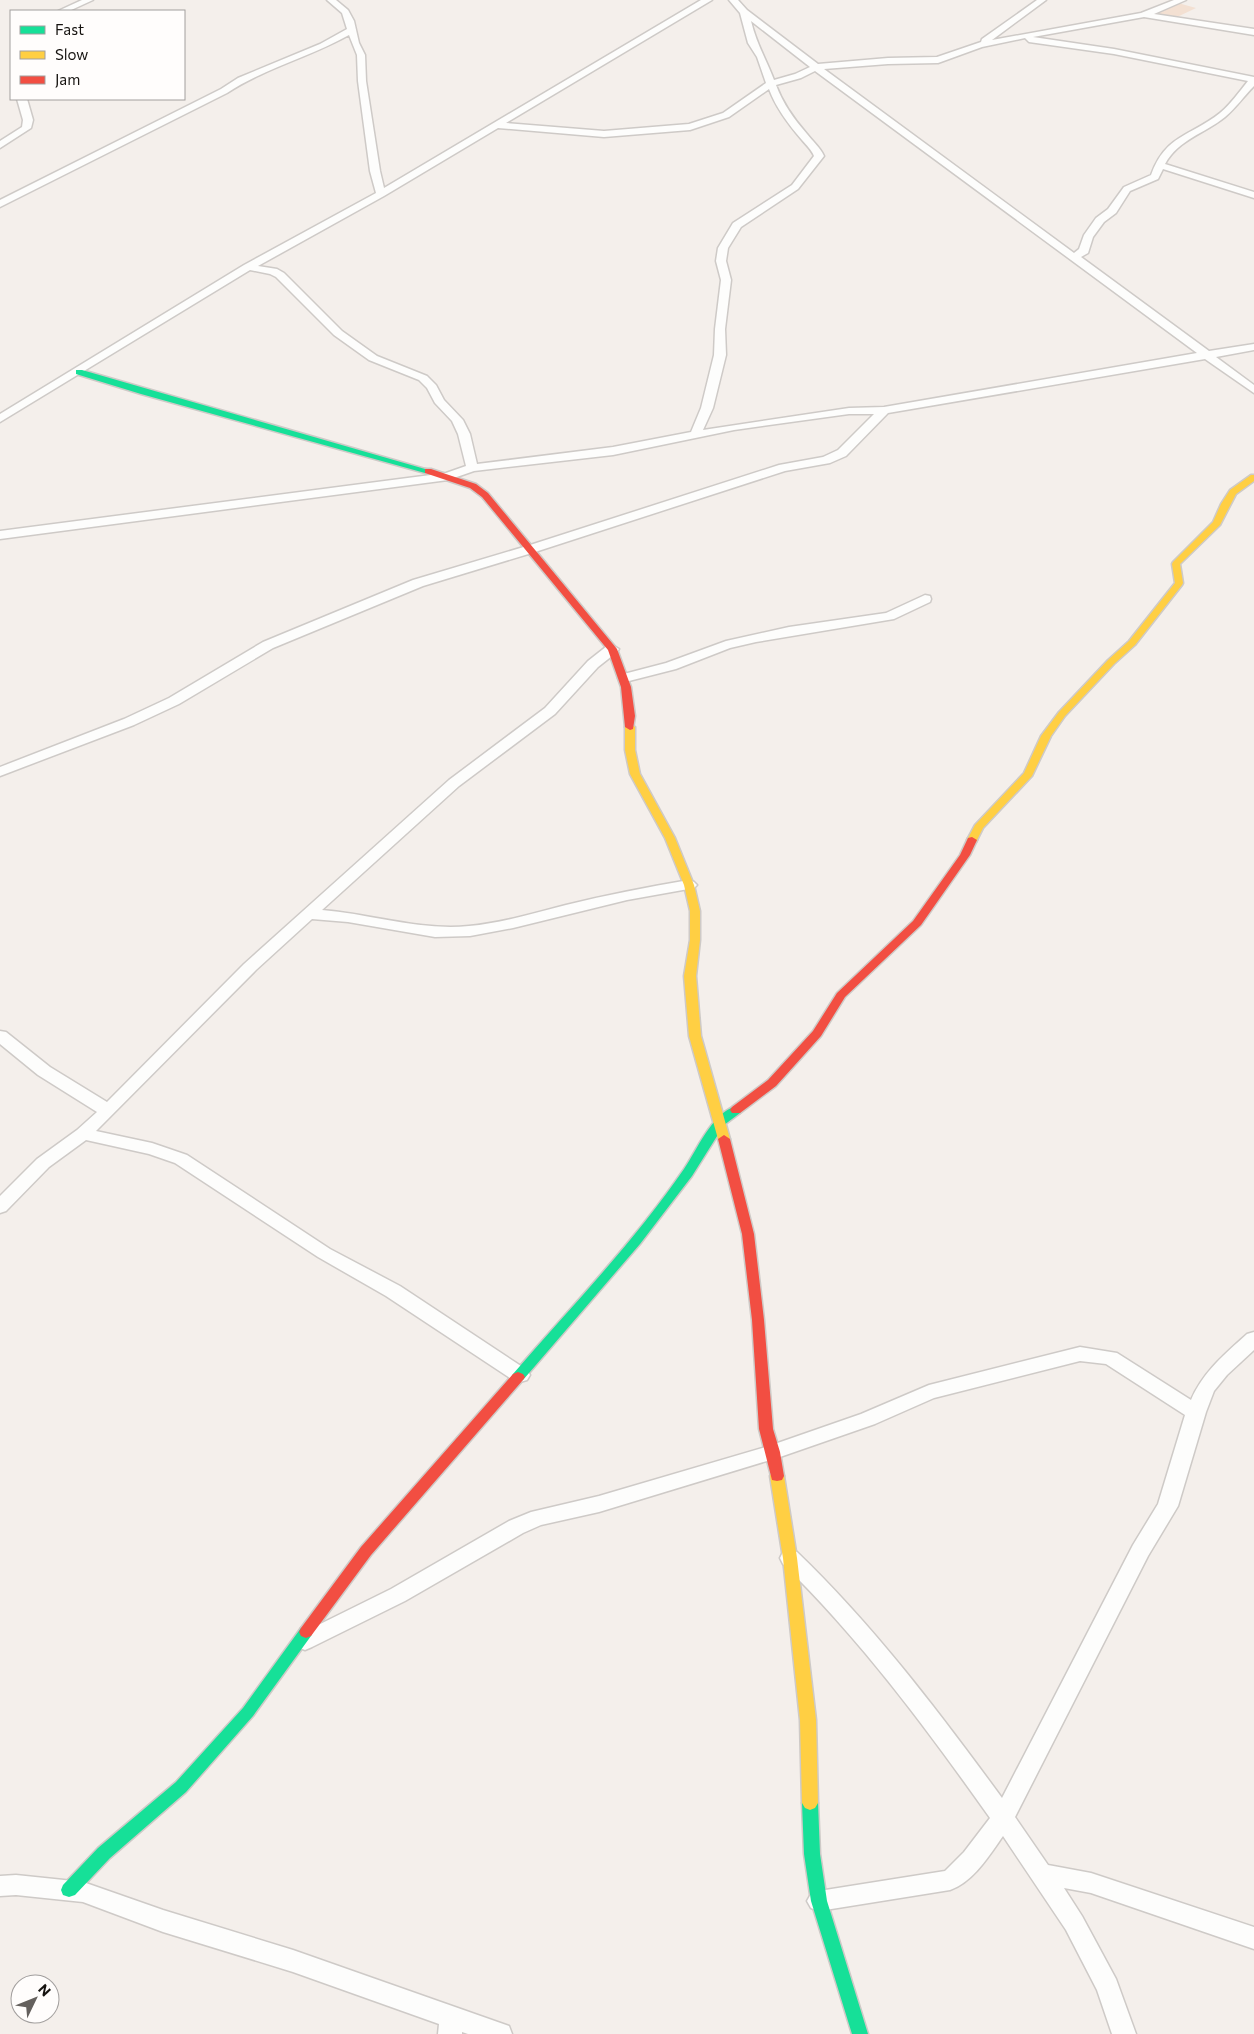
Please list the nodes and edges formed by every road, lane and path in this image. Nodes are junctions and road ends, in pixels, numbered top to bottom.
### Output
1 (89, 0) edge
2 (331, 0) edge
3 (708, 0) edge
4 (733, 0) edge
5 (1042, 0) edge
6 (1182, 0) edge
7 (64, 10) edge
8 (744, 12) junction
9 (1143, 15) junction
10 (353, 29) junction
11 (1254, 32) edge
12 (1014, 37) junction
13 (980, 45) junction
14 (816, 67) junction
15 (1254, 80) edge
16 (772, 83) junction
17 (1240, 96) junction
18 (1254, 98) edge
19 (22, 100) edge
20 (495, 125) junction
21 (0, 145) edge
22 (1159, 165) junction
23 (381, 194) junction
24 (1254, 195) edge
25 (0, 204) edge
26 (1074, 257) junction
27 (248, 267) junction
28 (1254, 347) edge
29 (1208, 356) junction
30 (79, 372) junction
31 (1254, 390) edge
32 (884, 410) junction
33 (0, 419) edge
34 (696, 433) junction
35 (472, 468) junction
36 (448, 476) junction
37 (1254, 477) edge
38 (0, 535) edge
39 (532, 549) junction
40 (925, 599) dead end
41 (612, 649) junction
42 (625, 678) junction
43 (0, 772) edge
44 (689, 885) junction
45 (308, 914) junction
46 (0, 1036) edge
47 (108, 1111) junction
48 (720, 1122) junction
49 (83, 1134) junction
50 (0, 1206) edge
51 (1254, 1339) edge
52 (520, 1375) junction
53 (1196, 1412) junction
54 (773, 1452) junction
55 (790, 1558) junction
56 (297, 1644) junction
57 (1004, 1818) junction
58 (1042, 1874) junction
59 (0, 1886) edge
60 (69, 1890) junction
61 (819, 1901) junction
62 (1254, 1938) edge
63 (450, 2025) edge
64 (500, 2034) edge
65 (860, 2034) edge
66 (1124, 2034) edge

1 - 7 street
2 - 10 street
3 - 20 street
4 - 8 street
5 - 13 street
6 - 9 street
8 - 14 street
8 - 16 street
9 - 11 street
9 - 12 street
10 - 23 street
10 - 25 street
12 - 13 street
12 - 15 street
13 - 14 street
14 - 16 street
14 - 26 street
15 - 17 street
16 - 20 street
16 - 34 street
17 - 18 street
17 - 22 street
19 - 21 street
20 - 23 street
22 - 24 street
22 - 26 street
23 - 27 street
26 - 29 street
27 - 30 street
27 - 35 street
28 - 29 street
29 - 31 street
29 - 32 street
30 - 33 street
30 - 36 street
32 - 34 street
32 - 39 street
34 - 35 street
35 - 36 street
36 - 38 street
36 - 39 street
37 - 48 street
39 - 41 street
39 - 43 street
40 - 42 street
41 - 42 street
41 - 45 street
42 - 44 street
44 - 45 street
44 - 48 street
45 - 47 street
46 - 47 street
47 - 49 street
48 - 52 street
48 - 54 street
49 - 50 street
49 - 52 street
51 - 53 street
52 - 56 street
53 - 54 street
53 - 57 street
54 - 55 street
54 - 56 street
55 - 57 street
55 - 61 street
56 - 60 street
57 - 58 street
57 - 61 street
58 - 62 street
58 - 66 street
59 - 60 street
60 - 63 street
61 - 65 street
63 - 64 street

